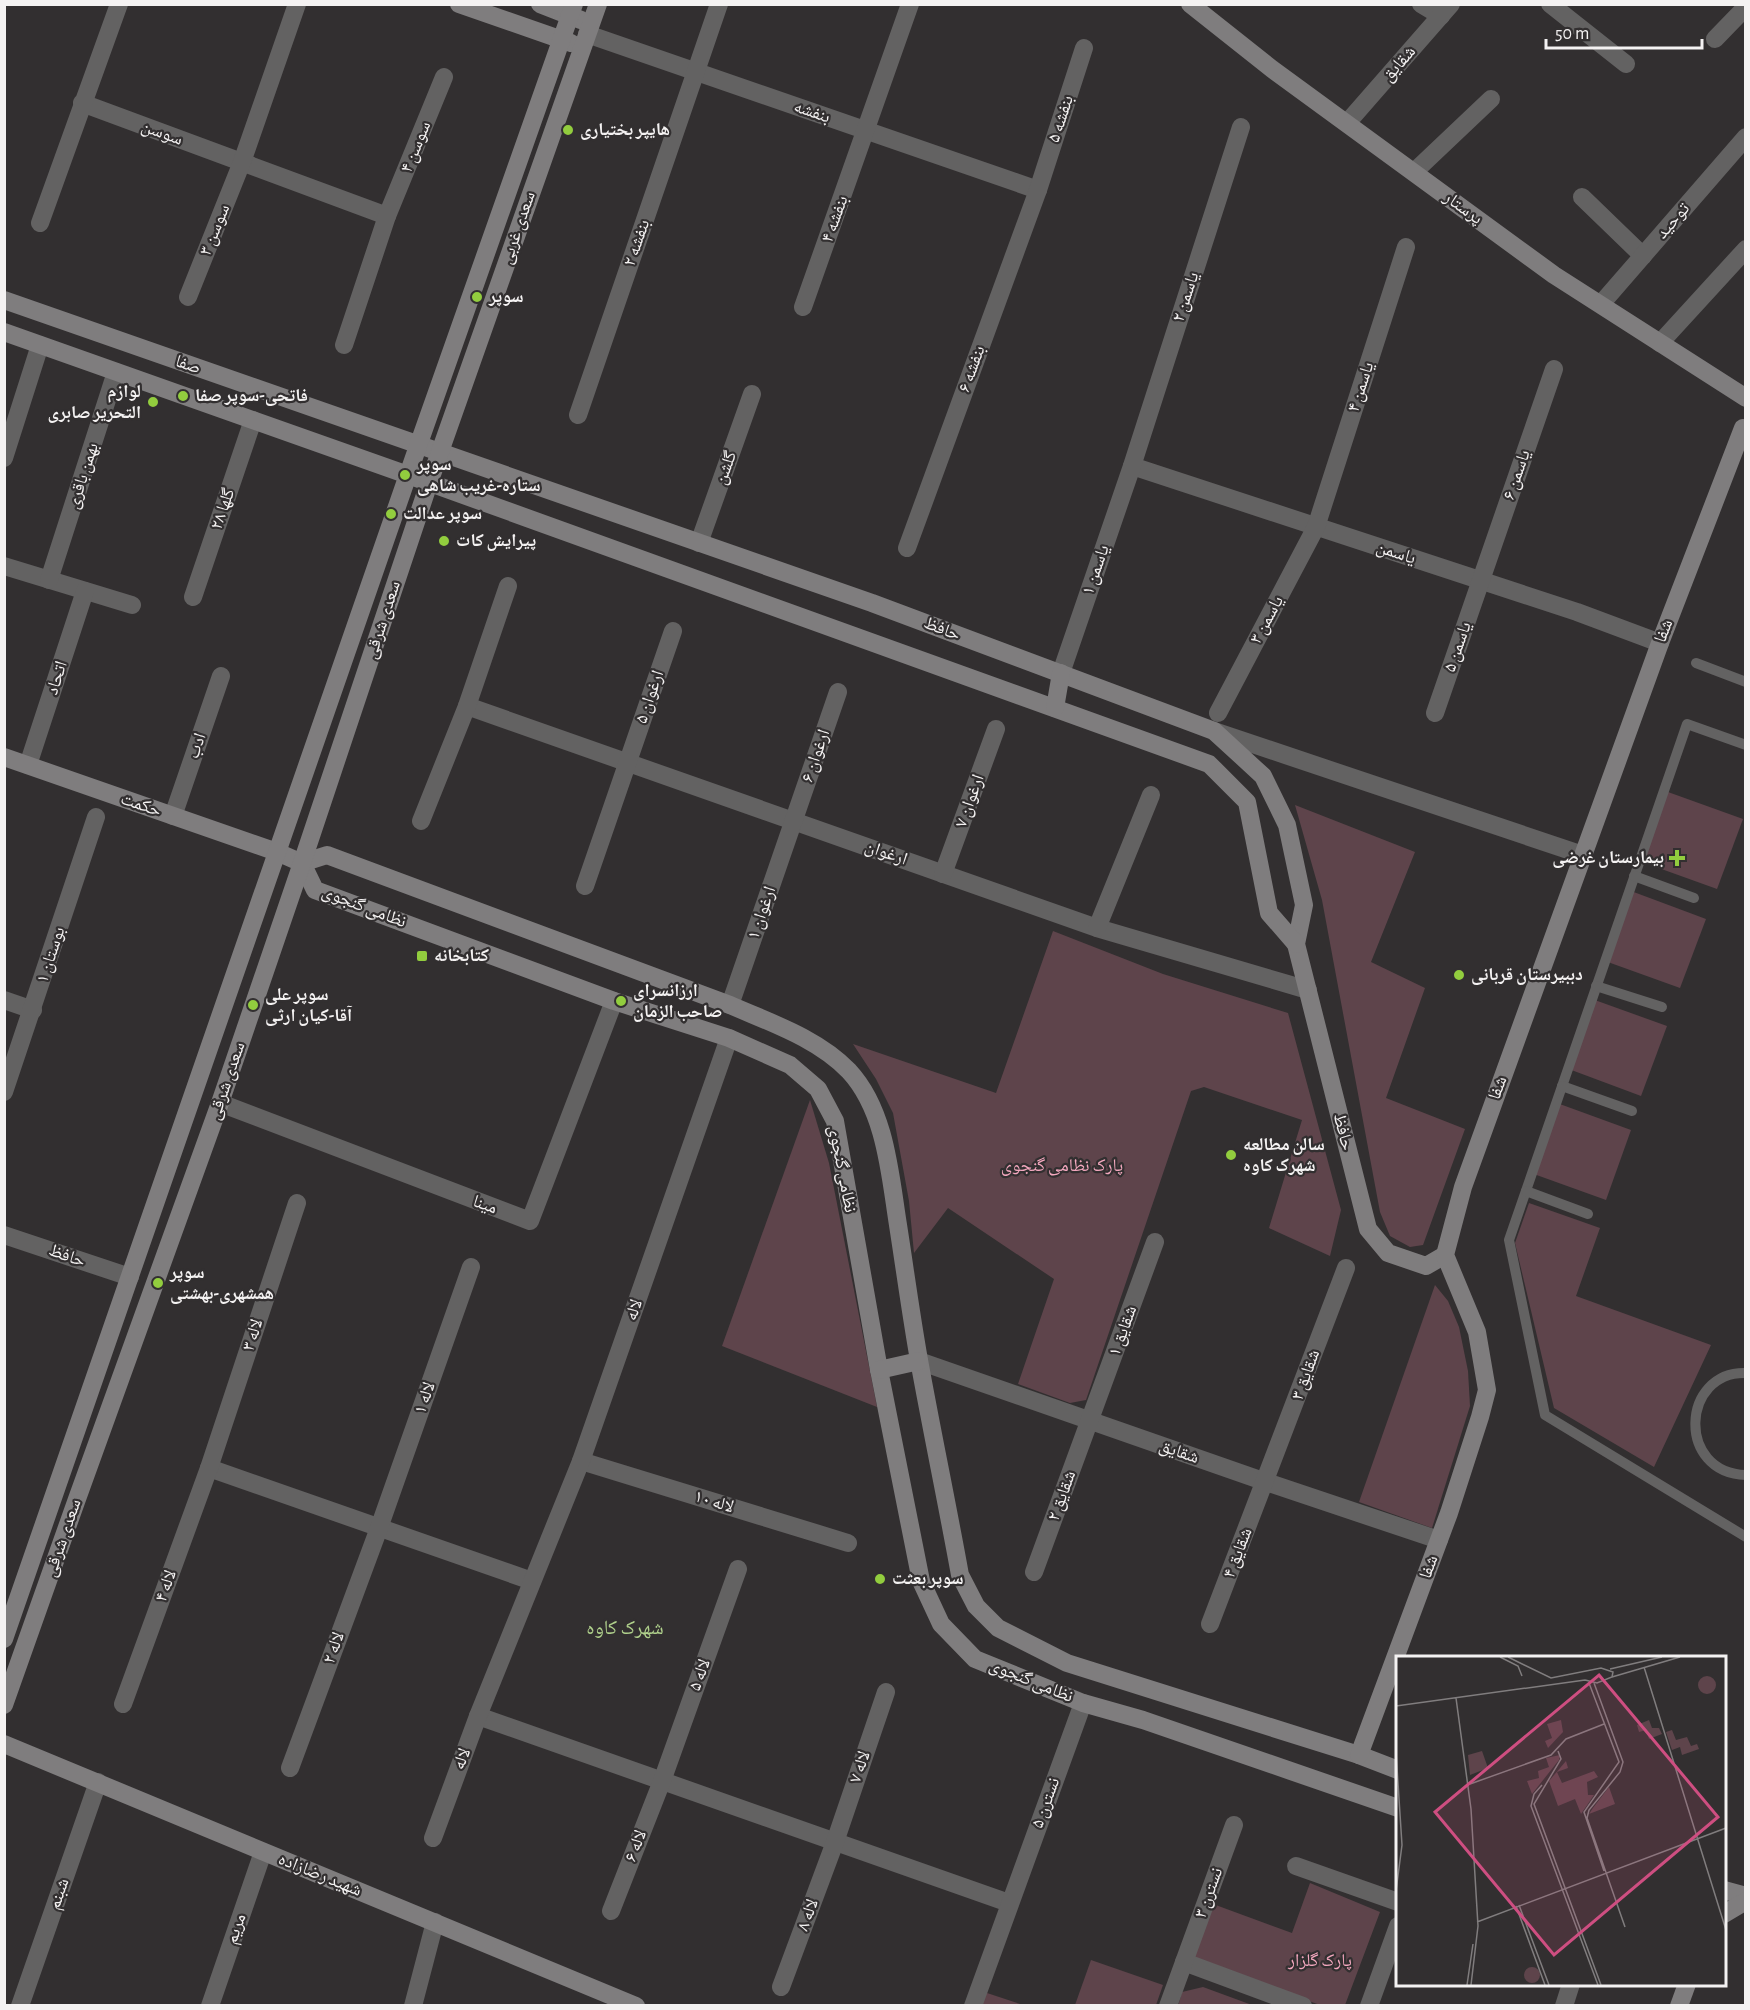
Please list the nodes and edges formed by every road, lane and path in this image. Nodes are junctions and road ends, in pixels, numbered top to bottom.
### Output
1 (119, 4) edge
2 (297, 4) edge
3 (459, 4) edge
4 (540, 4) edge
5 (598, 4) edge
6 (719, 4) edge
7 (910, 4) edge
8 (1190, 4) edge
9 (1421, 4) edge
10 (1550, 4) edge
11 (1746, 7) edge
12 (572, 10) edge
13 (1446, 10) edge
14 (587, 35) junction
15 (1715, 39) dead end
16 (562, 40) junction
17 (1084, 48) dead end
18 (1626, 64) dead end
19 (697, 72) junction
20 (444, 77) dead end
21 (1491, 99) dead end
22 (82, 103) junction
23 (1347, 123) junction
24 (1241, 127) dead end
25 (867, 131) junction
26 (1746, 137) edge
27 (242, 162) junction
28 (1414, 172) junction
29 (1038, 190) junction
30 (1582, 197) dead end
31 (387, 216) junction
32 (40, 223) dead end
33 (1406, 247) dead end
34 (1746, 249) edge
35 (1643, 256) junction
36 (188, 297) dead end
37 (4, 300) edge
38 (1600, 304) junction
39 (803, 307) dead end
40 (4, 332) edge
41 (1660, 343) junction
42 (40, 345) junction
43 (344, 345) dead end
44 (1554, 369) dead end
45 (116, 372) junction
46 (752, 394) dead end
47 (1746, 398) edge
48 (578, 415) dead end
49 (253, 420) junction
50 (1744, 429) edge
51 (418, 446) junction
52 (439, 453) junction
53 (4, 458) edge
54 (1132, 466) junction
55 (408, 475) junction
56 (429, 483) junction
57 (1316, 527) junction
58 (699, 543) junction
59 (907, 548) dead end
60 (6, 570) edge
61 (49, 580) junction
62 (1480, 581) junction
63 (508, 586) dead end
64 (85, 591) junction
65 (193, 597) dead end
66 (132, 605) dead end
67 (673, 631) dead end
68 (1659, 644) junction
69 (1696, 663) dead end
70 (1061, 674) junction
71 (221, 676) dead end
72 (1746, 682) edge
73 (838, 692) dead end
74 (467, 706) junction
75 (1055, 708) junction
76 (1435, 713) dead end
77 (1216, 722) junction
78 (996, 729) dead end
79 (1746, 745) edge
80 (4, 757) edge
81 (627, 762) junction
82 (28, 765) junction
83 (1151, 795) dead end
84 (173, 816) junction
85 (96, 817) dead end
86 (421, 820) dead end
87 (793, 821) junction
88 (277, 852) junction
89 (1583, 855) junction
90 (302, 863) junction
91 (943, 873) junction
92 (1634, 876) junction
93 (585, 886) dead end
94 (1694, 898) dead end
95 (1097, 928) junction
96 (1296, 944) junction
97 (1596, 986) junction
98 (1308, 990) junction
99 (4, 1000) edge
100 (614, 1001) junction
101 (730, 1005) junction
102 (1662, 1007) dead end
103 (33, 1010) junction
104 (729, 1038) junction
105 (1562, 1086) junction
106 (4, 1092) edge
107 (220, 1103) junction
108 (1632, 1111) dead end
109 (1526, 1191) junction
110 (297, 1203) dead end
111 (1588, 1214) dead end
112 (4, 1235) edge
113 (1155, 1242) dead end
114 (1445, 1255) junction
115 (471, 1267) dead end
116 (1346, 1268) dead end
117 (130, 1277) junction
118 (919, 1361) junction
119 (879, 1370) junction
120 (1746, 1373) edge
121 (1090, 1420) junction
122 (581, 1461) junction
123 (209, 1468) junction
124 (1745, 1476) edge
125 (1266, 1482) junction
126 (379, 1528) junction
127 (1746, 1537) edge
128 (1439, 1539) junction
129 (848, 1544) dead end
130 (738, 1569) dead end
131 (1034, 1572) dead end
132 (532, 1581) junction
133 (1210, 1624) dead end
134 (4, 1639) edge
135 (886, 1692) dead end
136 (1083, 1703) junction
137 (123, 1704) dead end
138 (4, 1705) edge
139 (1216, 1710) junction
140 (478, 1716) junction
141 (1206, 1742) junction
142 (4, 1744) edge
143 (1359, 1755) junction
144 (290, 1768) dead end
145 (1396, 1769) edge
146 (662, 1781) junction
147 (98, 1782) junction
148 (1396, 1807) edge
149 (1234, 1825) dead end
150 (433, 1838) dead end
151 (835, 1842) junction
152 (262, 1852) junction
153 (1296, 1866) dead end
154 (1726, 1890) edge
155 (1746, 1899) edge
156 (1396, 1901) edge
157 (1009, 1904) junction
158 (610, 1911) dead end
159 (1726, 1913) edge
160 (435, 1922) junction
161 (1396, 1932) edge
162 (1184, 1962) junction
163 (1570, 1986) edge
164 (1686, 1986) edge
165 (781, 1987) dead end
166 (600, 1999) edge
167 (20, 2006) edge
168 (210, 2006) edge
169 (413, 2006) edge
170 (636, 2006) edge
171 (973, 2006) edge
172 (1168, 2006) edge
173 (1303, 2006) edge
174 (1369, 2006) edge
175 (1564, 2006) edge
176 (1679, 2006) edge

1 - 22 street
2 - 27 street
3 - 16 street
4 - 12 street
5 - 14 street, سعدی غربی
6 - 19 street, بنفشه ۲
7 - 25 street, بنفشه ۴
8 - 23 street, پرستار
9 - 13 street
10 - 18 street
11 - 15 street
12 - 14 street
12 - 16 street, سعدی غربی
13 - 23 street, شقایق
14 - 16 street
14 - 19 street, بنفشه
14 - 52 street, سعدی غربی
16 - 51 street, سعدی غربی
17 - 29 street, بنفشه ۵
19 - 25 street, بنفشه
19 - 48 street, بنفشه ۲
20 - 31 street, سوسن ۴
21 - 28 street
22 - 27 street, سوسن
22 - 32 street
23 - 28 street, پرستار
24 - 54 street, یاسمن ۲
25 - 29 street, بنفشه
25 - 39 street, بنفشه ۴
26 - 35 street, توحید
27 - 31 street, سوسن
27 - 36 street, سوسن ۳
28 - 38 street, پرستار
29 - 59 street, بنفشه ۶
30 - 35 street
31 - 43 street, سوسن ۴
33 - 57 street, یاسمن ۴
34 - 41 street
35 - 38 street, توحید
37 - 51 street, صفا
38 - 41 street, پرستار
40 - 42 street, صفا
41 - 47 street, پرستار
42 - 45 street, صفا
42 - 53 street
44 - 62 street, یاسمن ۶
45 - 49 street, صفا
45 - 61 street, بهمن باقری
46 - 58 street, گلشن
49 - 55 street, صفا
49 - 65 street, گلها ۲۸
50 - 68 street, شفا
51 - 52 street, صفا
51 - 55 street, سعدی شرقی
52 - 56 street, سعدی شرقی
52 - 58 street, حافظ
54 - 57 street, یاسمن
54 - 70 street, یاسمن ۱
55 - 56 street, صفا
55 - 88 street, سعدی شرقی
56 - 75 street, حافظ
56 - 90 street, سعدی شرقی
57 - 62 street, یاسمن
57 - 77 street, یاسمن ۳
58 - 70 street, حافظ
60 - 61 street
61 - 64 street
62 - 68 street, یاسمن
62 - 76 street, یاسمن ۵
63 - 74 street
64 - 66 street
64 - 82 street, اتحاد
67 - 81 street, ارغوان ۵
68 - 89 street, شفا
69 - 72 lane
70 - 75 street
70 - 77 street, حافظ
71 - 84 street, ادب
73 - 87 street, ارغوان ۶
74 - 81 street, ارغوان
74 - 86 street
75 - 96 street, حافظ
77 - 89 street
77 - 96 street, حافظ
78 - 91 street, ارغوان ۷
79 - 92 lane
80 - 82 street, حکمت
81 - 87 street, ارغوان
81 - 93 street, ارغوان ۵
82 - 84 street, حکمت
83 - 95 street
84 - 88 street, حکمت
85 - 103 street, بوستان ۱
87 - 91 street, ارغوان
87 - 101 street, ارغوان ۱
88 - 90 street, حکمت
88 - 117 street, سعدی شرقی
89 - 114 street, شفا
90 - 100 street, نظامی گنجوی
90 - 101 street, نظامی گنجوی
90 - 107 street, سعدی شرقی
91 - 95 street, ارغوان
92 - 94 lane
92 - 97 lane
95 - 98 street, ارغوان
96 - 98 street, حافظ
97 - 102 lane
97 - 105 lane
98 - 114 street, حافظ
99 - 103 street
100 - 104 street, نظامی گنجوی
100 - 107 street, مینا
101 - 118 street, نظامی گنجوی
103 - 106 street, بوستان ۱
104 - 119 street, نظامی گنجوی
104 - 122 street, لاله
105 - 108 lane
105 - 109 lane
107 - 138 street, سعدی شرقی
109 - 111 lane
109 - 127 lane
110 - 123 street, لاله ۳
112 - 117 street, حافظ
113 - 121 street, شقایق ۱
114 - 128 street, شفا
115 - 126 street, لاله ۱
116 - 125 street, شقایق ۳
117 - 134 street, سعدی شرقی
118 - 119 street
118 - 121 street, شقایق
118 - 139 street, نظامی گنجوی
119 - 136 street, نظامی گنجوی
120 - 124 lane
121 - 125 street, شقایق
121 - 131 street, شقایق ۲
122 - 129 street, لاله ۱۰
122 - 132 street, لاله
123 - 126 street
123 - 137 street, لاله ۴
125 - 128 street, شقایق
125 - 133 street, شقایق ۴
126 - 132 street
126 - 144 street, لاله ۲
128 - 143 street, شفا
130 - 146 street, لاله ۵
132 - 140 street, لاله
135 - 151 street, لاله ۷
136 - 141 street, نظامی گنجوی
136 - 157 street, نسترن ۵
139 - 141 street
139 - 143 street, نظامی گنجوی
140 - 146 street
140 - 150 street, لاله
141 - 148 street, نظامی گنجوی
142 - 147 street, شهید رضازاده
143 - 145 street, نظامی گنجوی
146 - 151 street
146 - 158 street, لاله ۶
147 - 152 street, شهید رضازاده
147 - 167 street, شبنم
149 - 162 street, نسترن ۳
151 - 157 street
151 - 165 street, لاله ۸
152 - 160 street, شهید رضازاده
152 - 168 street, مریم
153 - 156 street
154 - 155 street
155 - 159 street
157 - 171 street, نسترن ۵
160 - 166 street, شهید رضازاده
160 - 169 street
161 - 174 street
162 - 172 street, نسترن ۳
162 - 173 street
163 - 175 street
164 - 176 street
166 - 170 street, شهید رضازاده

